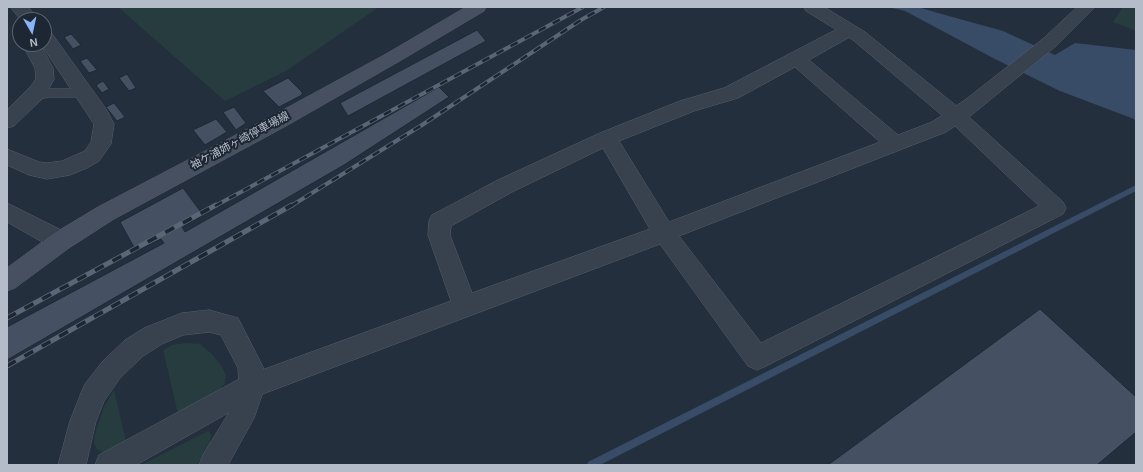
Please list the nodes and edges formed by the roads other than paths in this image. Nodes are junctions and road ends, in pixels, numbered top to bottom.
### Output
1 (478, 7) edge
2 (812, 7) edge
3 (1087, 7) edge
4 (849, 30) junction
5 (52, 47) edge
6 (35, 52) edge
7 (797, 59) junction
8 (84, 93) junction
9 (31, 97) junction
10 (957, 117) junction
11 (7, 121) edge
12 (607, 138) junction
13 (895, 144) junction
14 (7, 157) edge
15 (7, 212) edge
16 (664, 233) junction
17 (61, 242) junction
18 (7, 280) edge
19 (465, 306) junction
20 (252, 386) junction
21 (72, 465) edge
22 (109, 465) edge
23 (214, 465) edge

1 - 17 main road, 袖ケ浦姉ヶ崎停車場線
2 - 4 street
3 - 10 street
4 - 7 street
4 - 10 street
5 - 8 street
6 - 9 street
7 - 12 street
7 - 13 street
8 - 9 lane
8 - 14 street
9 - 11 street
10 - 13 street
10 - 16 street
12 - 16 street
12 - 19 street
13 - 16 street
15 - 17 street
16 - 19 street
17 - 18 main road, 袖ケ浦姉ヶ崎停車場線
19 - 20 street
20 - 21 street
20 - 22 street
20 - 23 street

